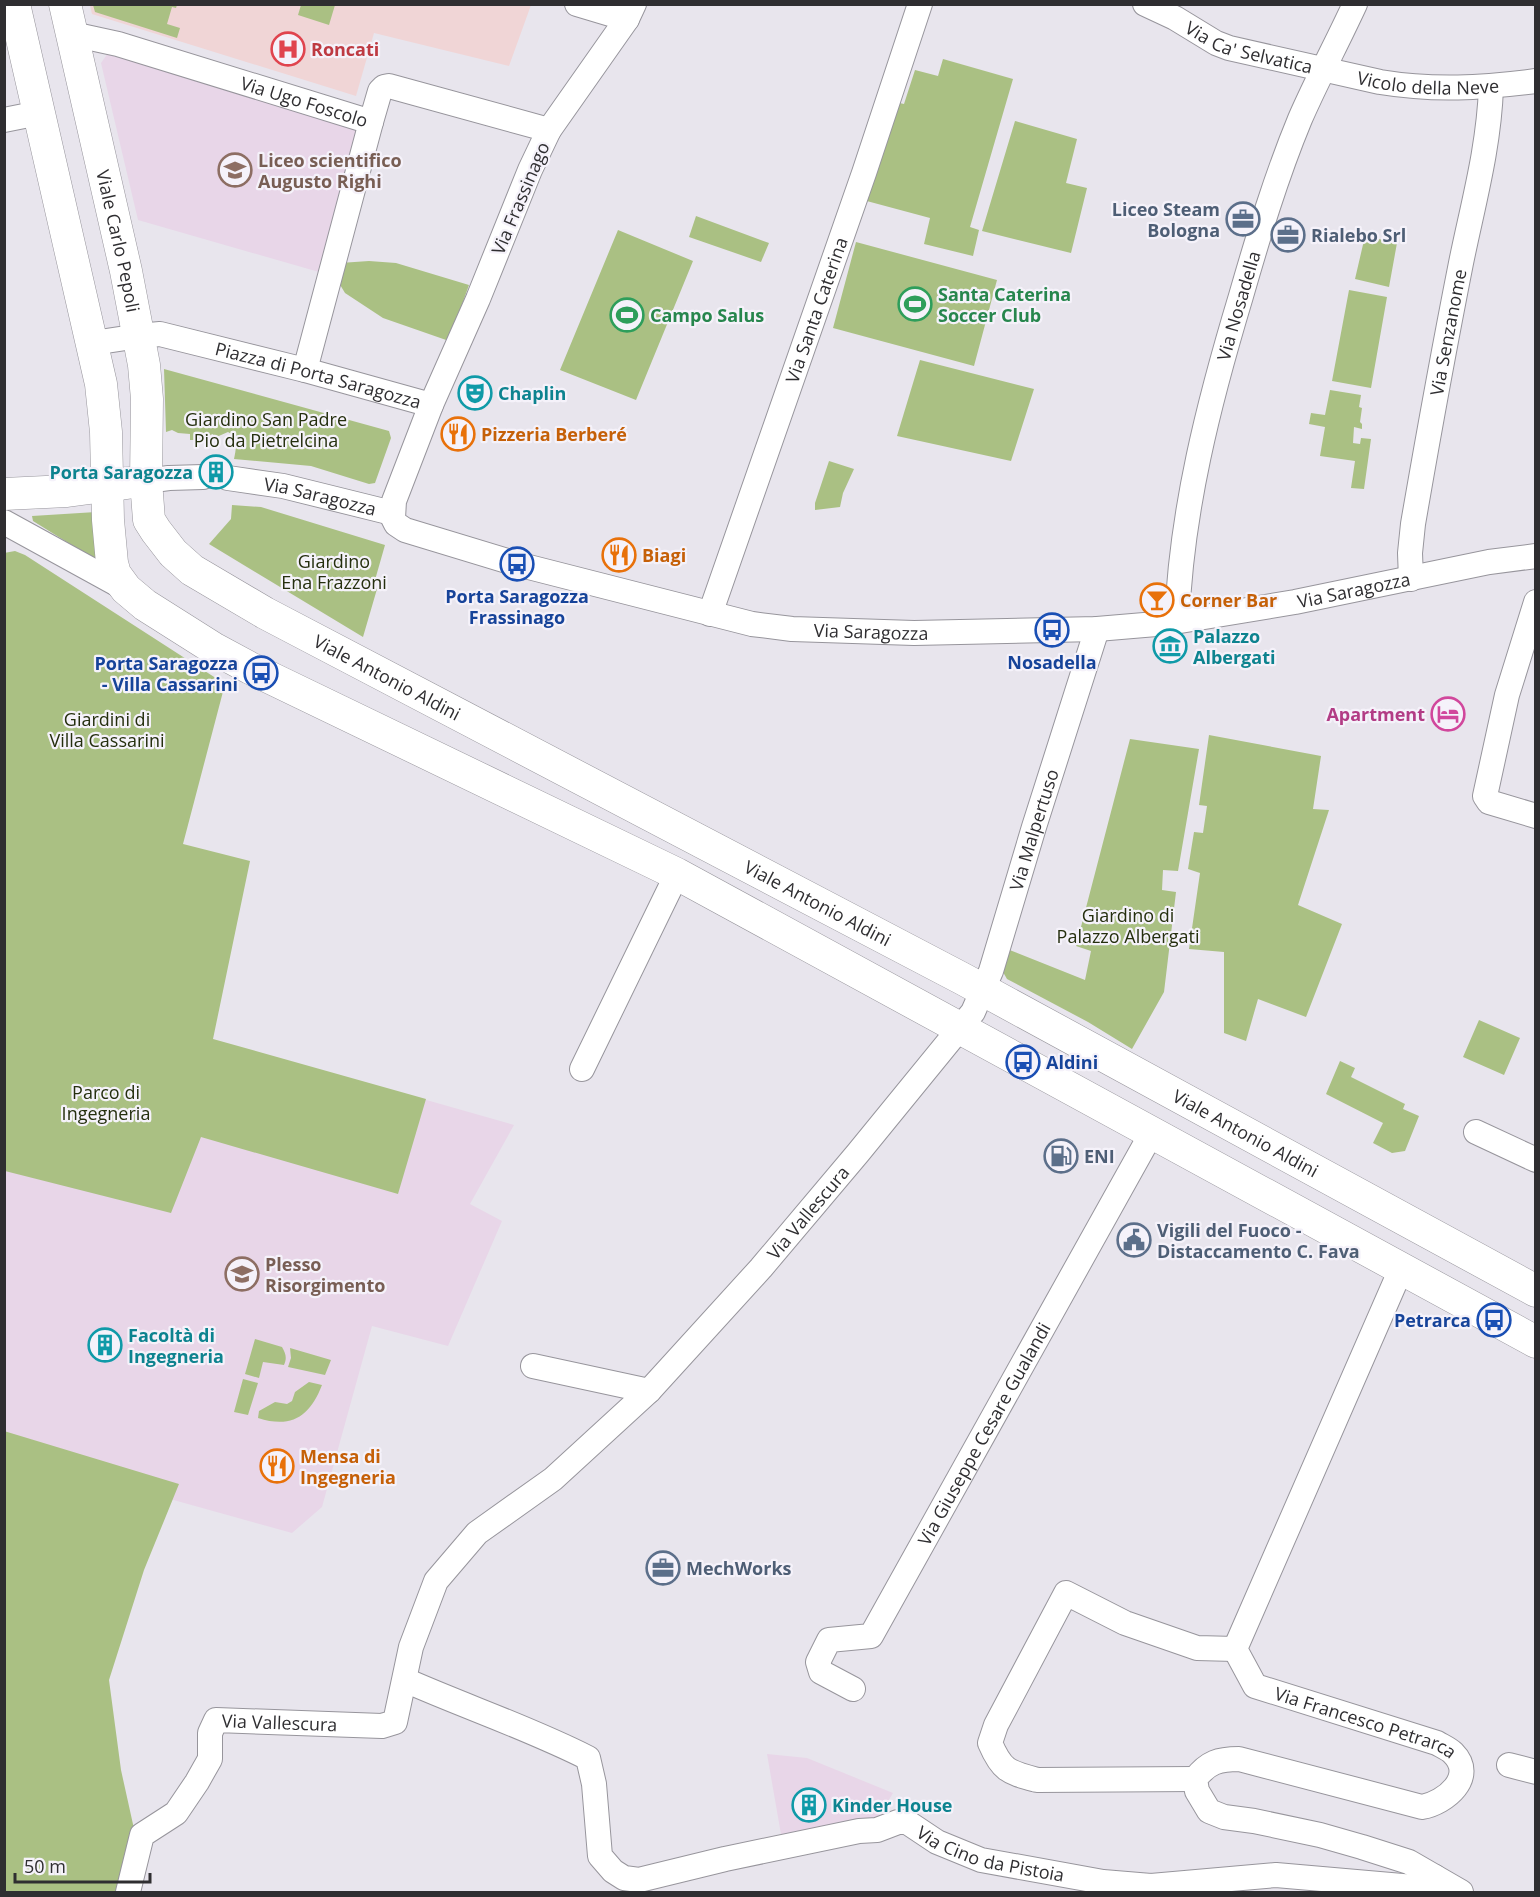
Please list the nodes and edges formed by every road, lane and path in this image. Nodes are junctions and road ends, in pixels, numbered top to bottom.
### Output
1 (14, 4) edge
2 (577, 4) edge
3 (920, 4) edge
4 (1145, 4) edge
5 (1355, 4) edge
6 (630, 12) edge
7 (68, 19) edge
8 (23, 44) junction
9 (1322, 70) junction
10 (1536, 81) edge
11 (1491, 87) junction
12 (39, 113) junction
13 (4, 120) edge
14 (371, 122) junction
15 (549, 130) junction
16 (139, 336) junction
17 (93, 344) junction
18 (305, 370) junction
19 (431, 405) junction
20 (203, 477) dead end
21 (228, 478) dead end
22 (146, 481) junction
23 (107, 486) junction
24 (4, 494) edge
25 (392, 513) junction
26 (9, 527) edge
27 (1536, 556) edge
28 (1411, 579) junction
29 (126, 590) junction
30 (1536, 602) edge
31 (710, 614) junction
32 (1177, 621) junction
33 (1097, 629) junction
34 (1536, 816) edge
35 (677, 874) junction
36 (983, 990) junction
37 (960, 1027) junction
38 (582, 1069) dead end
39 (1178, 1095) junction
40 (1209, 1113) junction
41 (1476, 1132) dead end
42 (1156, 1134) junction
43 (1187, 1152) junction
44 (1536, 1160) edge
45 (1401, 1269) junction
46 (1536, 1291) edge
47 (1536, 1342) edge
48 (533, 1366) dead end
49 (649, 1391) junction
50 (1235, 1649) junction
51 (405, 1680) junction
52 (853, 1689) dead end
53 (1509, 1765) dead end
54 (1536, 1772) edge
55 (1196, 1779) junction
56 (1435, 1877) junction
57 (128, 1893) edge
58 (1461, 1893) edge

1 - 8 main road
2 - 6 street
3 - 31 street, Via Santa Caterina
4 - 9 street, Via Ca' Selvatica
5 - 9 street, Via Nosadella
6 - 15 street, Via Frassinago
7 - 8 main road
7 - 14 street, Via Ugo Foscolo
7 - 16 main road, Viale Carlo Pepoli
8 - 12 main road
9 - 11 street, Vicolo della Neve
9 - 32 street, Via Nosadella
10 - 11 street, Vicolo della Neve
11 - 28 street, Via Senzanome
12 - 13 street
12 - 17 main road
14 - 15 street, Via Ugo Foscolo
14 - 18 street
15 - 19 street, Via Frassinago
16 - 17 street, Piazza di Porta Saragozza
16 - 18 street, Piazza di Porta Saragozza
16 - 22 main road, Viale Carlo Pepoli
17 - 23 main road
18 - 19 street, Piazza di Porta Saragozza
19 - 25 street, Piazza di Porta Saragozza
20 - 22 street
21 - 25 street, Via Saragozza
22 - 23 main road
22 - 36 main road, Viale Antonio Aldini
23 - 24 main road
23 - 29 main road
25 - 31 street, Via Saragozza
26 - 29 street
27 - 28 street, Via Saragozza
28 - 32 street, Via Saragozza
29 - 35 main road
30 - 34 street
31 - 33 street, Via Saragozza
32 - 33 street, Via Saragozza
33 - 36 street, Via Malpertuso
35 - 37 main road
35 - 38 street
36 - 37 street, Via Malpertuso
36 - 39 main road, Viale Antonio Aldini
37 - 42 main road
37 - 49 street, Via Vallescura
39 - 40 main road, Viale Antonio Aldini
39 - 42 main road
40 - 43 main road
40 - 46 main road, Viale Antonio Aldini
41 - 44 street
42 - 43 main road
42 - 52 street, Via Giuseppe Cesare Gualandi
43 - 45 main road
45 - 47 main road
45 - 50 street
48 - 49 street
49 - 51 street, Via Vallescura
50 - 55 street, Via Francesco Petrarca
50 - 55 street
51 - 56 street, Via Cino da Pistoia
51 - 57 street, Via Vallescura
53 - 54 street
55 - 56 street
56 - 58 street

